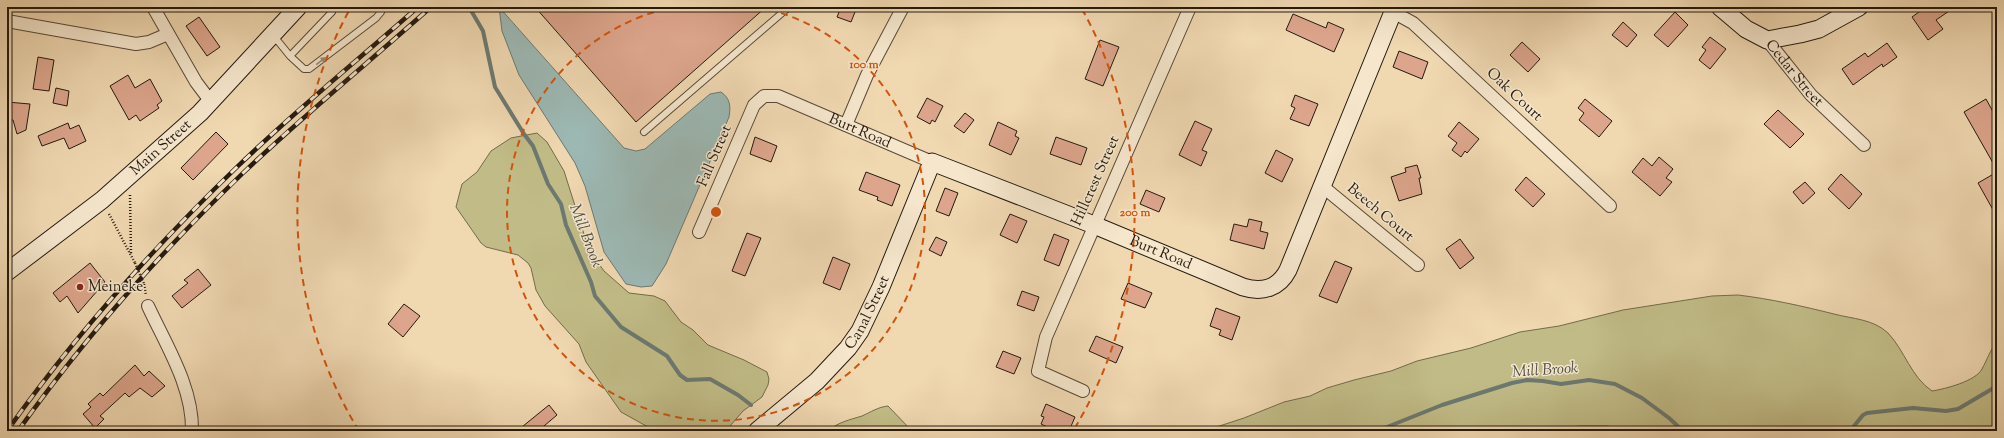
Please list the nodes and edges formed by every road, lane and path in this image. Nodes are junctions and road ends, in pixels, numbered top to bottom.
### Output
1 (153, 7) edge
2 (298, 7) edge
3 (382, 7) edge
4 (789, 7) edge
5 (903, 7) edge
6 (1190, 7) edge
7 (1720, 7) edge
8 (1859, 7) edge
9 (1394, 10) edge
10 (332, 12) dead end
11 (7, 22) edge
12 (168, 34) junction
13 (273, 35) junction
14 (1766, 40) junction
15 (290, 56) junction
16 (764, 96) joint
17 (211, 102) junction
18 (846, 125) junction
19 (644, 132) dead end
20 (1864, 145) dead end
21 (932, 162) junction
22 (130, 176) junction
23 (1322, 186) junction
24 (102, 200) junction
25 (1610, 206) dead end
26 (1094, 225) junction
27 (699, 232) dead end
28 (131, 255) junction
29 (1418, 265) dead end
30 (7, 272) edge
31 (144, 284) dead end
32 (148, 306) dead end
33 (1083, 391) dead end
34 (192, 431) edge
35 (757, 431) edge

1 - 12 street
2 - 13 street, Main Street
15 -> 3 lane
4 - 19 lane
5 - 18 street
6 - 26 street, Hillcrest Street
7 - 14 street, Cedar Street
8 - 14 street
9 - 23 street, Burt Road
9 - 25 street, Oak Court
10 - 15 lane
11 - 12 street
12 - 17 street
13 - 15 lane
13 - 17 street, Main Street
14 - 20 street, Cedar Street
16 - 18 street, Burt Road
16 - 27 street, Fall Street
17 - 22 street, Main Street
18 - 21 street, Burt Road
21 - 26 street, Burt Road
21 - 35 street, Canal Street
22 - 24 street, Main Street
22 - 28 path
23 - 26 street, Burt Road
23 - 29 street, Beech Court
24 - 28 path
24 - 30 street, Main Street
26 - 33 street, Hillcrest Street
28 - 31 path, bridge
32 - 34 street

